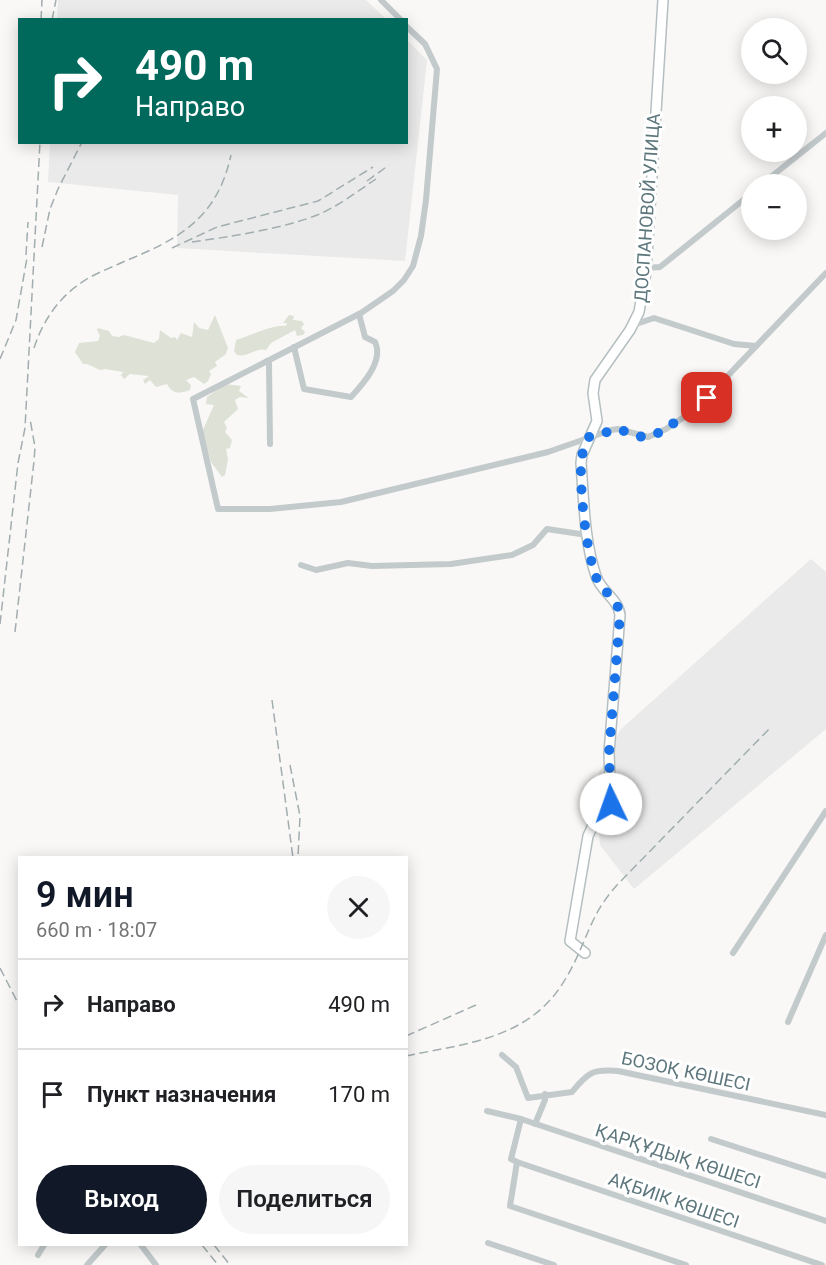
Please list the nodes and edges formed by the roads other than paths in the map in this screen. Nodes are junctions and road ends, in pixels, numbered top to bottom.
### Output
1 (381, 0) edge
2 (663, 0) edge
3 (399, 18) edge
4 (408, 28) edge
5 (826, 132) edge
6 (774, 174) edge
7 (741, 202) edge
8 (646, 268) junction
9 (826, 273) edge
10 (359, 314) junction
11 (633, 325) junction
12 (756, 346) junction
13 (294, 347) junction
14 (267, 361) junction
15 (589, 437) junction
16 (270, 444) dead end
17 (587, 535) junction
18 (301, 565) dead end
19 (826, 811) edge
20 (826, 935) edge
21 (583, 951) dead end
22 (733, 954) dead end
23 (788, 1022) dead end
24 (502, 1055) dead end
25 (545, 1094) junction
26 (487, 1111) dead end
27 (826, 1115) edge
28 (521, 1119) junction
29 (535, 1124) junction
30 (711, 1139) dead end
31 (517, 1162) junction
32 (826, 1176) edge
33 (826, 1221) edge
34 (488, 1243) dead end
35 (43, 1246) edge
36 (104, 1246) edge
37 (142, 1246) edge
38 (38, 1254) dead end
39 (87, 1265) edge
40 (156, 1265) edge
41 (554, 1265) edge
42 (686, 1265) edge
43 (822, 1265) edge

1 - 3 street
2 - 8 street, ДОСПАНОВОЙ УЛИЦА
4 - 10 street
5 - 6 street
7 - 8 street
8 - 11 street, ДОСПАНОВОЙ УЛИЦА
9 - 12 street
10 - 13 street
10 - 13 street
11 - 12 street
11 - 15 street, ДОСПАНОВОЙ УЛИЦА
12 - 15 street
13 - 14 street
14 - 15 street
14 - 16 street
15 - 17 street, ДОСПАНОВОЙ УЛИЦА
17 - 18 street
17 - 21 street, ДОСПАНОВОЙ УЛИЦА
19 - 22 street
20 - 23 street
24 - 25 street, БОЗОҚ КӨШЕСІ
25 - 27 street, БОЗОҚ КӨШЕСІ
25 - 29 street
26 - 28 street, ҚАРҚҰДЫҚ КӨШЕСІ
28 - 29 street, ҚАРҚҰДЫҚ КӨШЕСІ
28 - 31 street
29 - 33 street, ҚАРҚҰДЫҚ КӨШЕСІ
30 - 32 street
31 - 42 street
31 - 43 street, АҚБИІК КӨШЕСІ
34 - 41 street
35 - 38 street
36 - 39 street
37 - 40 street

